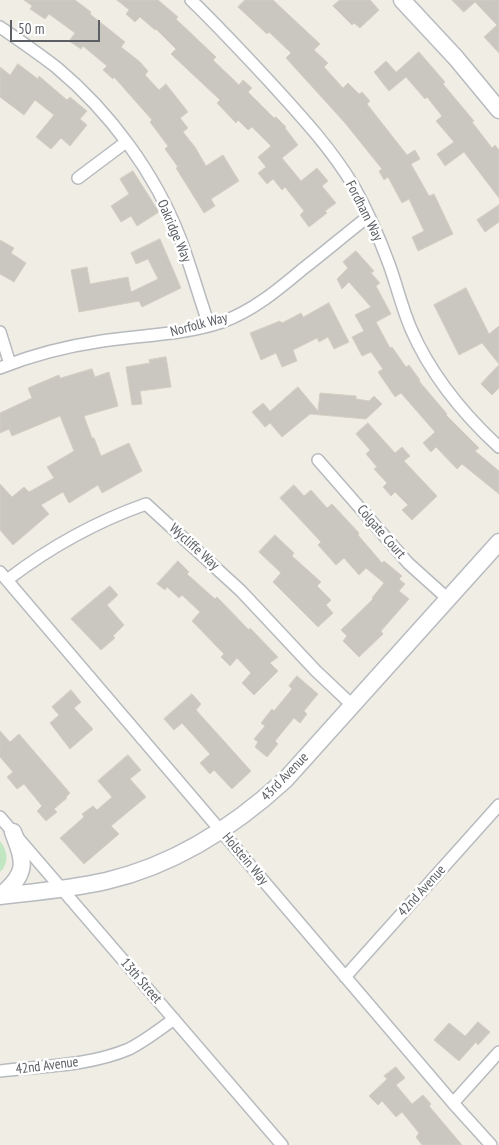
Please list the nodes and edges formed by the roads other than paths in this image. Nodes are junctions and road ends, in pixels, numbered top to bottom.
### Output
1 (191, 0) edge
2 (402, 0) edge
3 (0, 26) edge
4 (499, 110) edge
5 (126, 142) junction
6 (78, 178) dead end
7 (369, 216) junction
8 (209, 325) junction
9 (0, 332) edge
10 (5, 366) edge
11 (499, 447) edge
12 (318, 460) dead end
13 (499, 542) edge
14 (3, 576) edge
15 (448, 599) junction
16 (352, 705) junction
17 (499, 805) edge
18 (0, 817) edge
19 (221, 831) junction
20 (13, 832) junction
21 (62, 889) junction
22 (0, 896) edge
23 (345, 976) junction
24 (174, 1019) junction
25 (499, 1052) edge
26 (0, 1071) edge
27 (453, 1103) junction
28 (282, 1145) edge
29 (491, 1145) edge

1 - 7 street, Fordham Way
2 - 4 street
3 - 5 street, Oakridge Way
5 - 6 street
5 - 8 street, Oakridge Way
7 - 8 street, Norfolk Way
7 - 11 street, Fordham Way
8 - 10 street, Norfolk Way
9 - 10 street
12 - 15 street, Colgate Court
13 - 15 street, 43rd Avenue
14 - 16 street, Wycliffe Way
14 - 19 street, Holstein Way
15 - 16 street, 43rd Avenue
16 - 19 street, 43rd Avenue
17 - 23 street, 42nd Avenue
18 - 20 street, 13th Street
19 - 21 street, 43rd Avenue
19 - 23 street, Holstein Way
20 - 21 street, 13th Street
20 - 22 street
21 - 22 street, 43rd Avenue
21 - 24 street, 13th Street
23 - 27 street, Holstein Way
24 - 26 street, 42nd Avenue
24 - 28 street, 13th Street
25 - 27 street
27 - 29 street, Holstein Way

